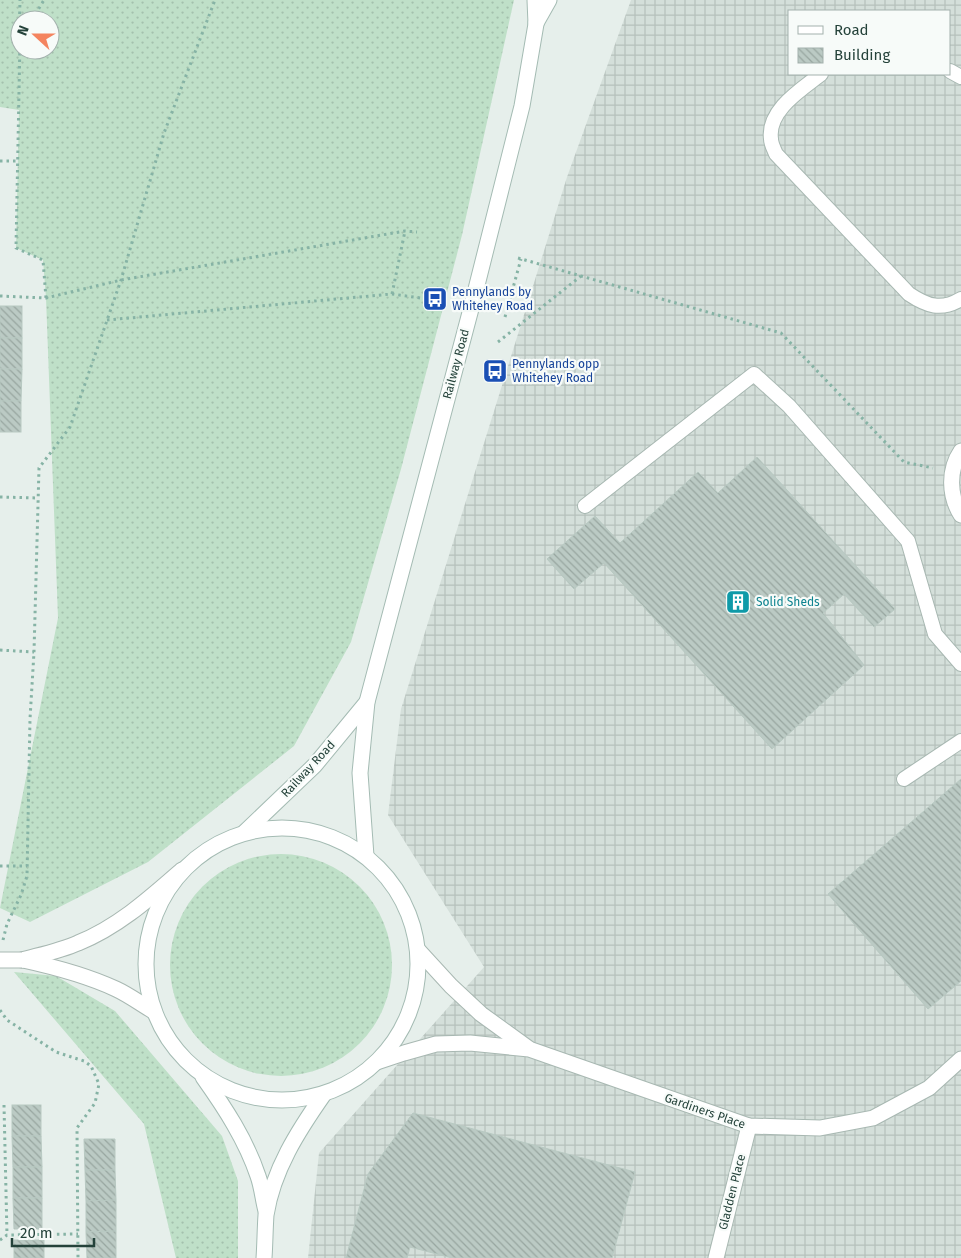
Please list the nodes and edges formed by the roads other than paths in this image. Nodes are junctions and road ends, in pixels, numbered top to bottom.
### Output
1 (535, 0) edge
2 (549, 0) edge
3 (536, 24) junction
4 (820, 75) edge
5 (961, 299) edge
6 (961, 450) edge
7 (586, 506) dead end
8 (961, 515) edge
9 (961, 664) edge
10 (367, 702) junction
11 (961, 742) edge
12 (904, 779) dead end
13 (245, 832) junction
14 (366, 856) junction
15 (182, 870) junction
16 (418, 950) junction
17 (0, 960) edge
18 (22, 960) junction
19 (153, 1011) junction
20 (529, 1049) junction
21 (961, 1059) edge
22 (377, 1062) junction
23 (202, 1076) junction
24 (324, 1094) junction
25 (749, 1126) junction
26 (266, 1215) junction
27 (264, 1258) edge
28 (716, 1258) edge

1 - 3 main road, Railway Road
2 - 3 main road, Railway Road
3 - 10 main road, Railway Road
4 - 5 lane
6 - 8 main road
7 - 9 lane
10 - 13 main road, Railway Road
10 - 14 main road, Railway Road
11 - 12 lane
13 - 14 main road
13 - 15 main road
14 - 16 main road
15 - 18 main road
15 - 19 main road
16 - 20 main road, Gardiners Place
16 - 22 main road
17 - 18 main road, bridge
18 - 19 main road
19 - 23 main road
20 - 22 main road, Gardiners Place
20 - 25 main road, Gardiners Place
21 - 25 main road, Gardiners Place
22 - 24 main road
23 - 24 main road
23 - 26 main road
24 - 26 main road
25 - 28 main road, Gladden Place
26 - 27 main road

